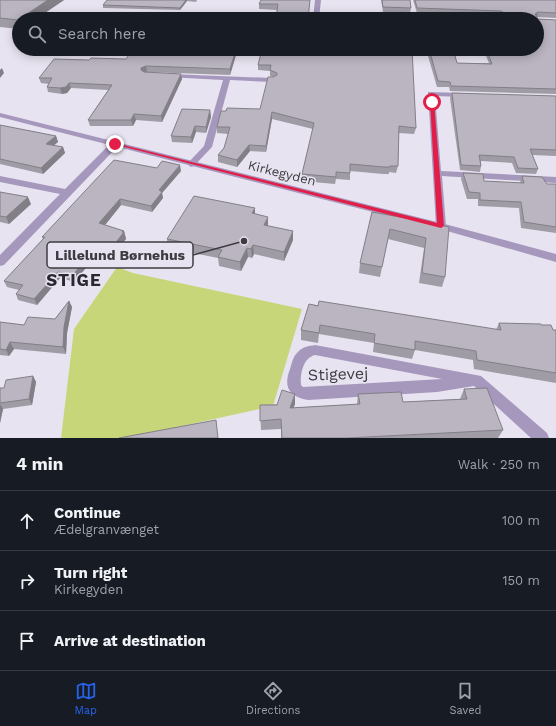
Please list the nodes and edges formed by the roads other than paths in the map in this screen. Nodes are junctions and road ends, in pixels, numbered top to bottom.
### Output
1 (318, 0) edge
2 (317, 12) edge
3 (162, 75) edge
4 (227, 78) junction
5 (272, 80) edge
6 (473, 96) edge
7 (0, 115) edge
8 (115, 144) junction
9 (191, 164) junction
10 (437, 173) junction
11 (0, 179) edge
12 (556, 180) edge
13 (68, 193) junction
14 (441, 226) junction
15 (556, 258) edge
16 (0, 262) edge
17 (476, 380) junction
18 (542, 438) edge

1 - 2 street
3 - 4 street
4 - 5 street
4 - 9 street
6 - 10 street
7 - 8 street, Kirkegyden
8 - 9 street, Kirkegyden
8 - 13 street
9 - 14 street, Kirkegyden
10 - 12 street
10 - 14 street
11 - 13 street
13 - 16 street
14 - 15 street, Kirkegyden
17 - 17 street, Stigevej
17 - 18 street

